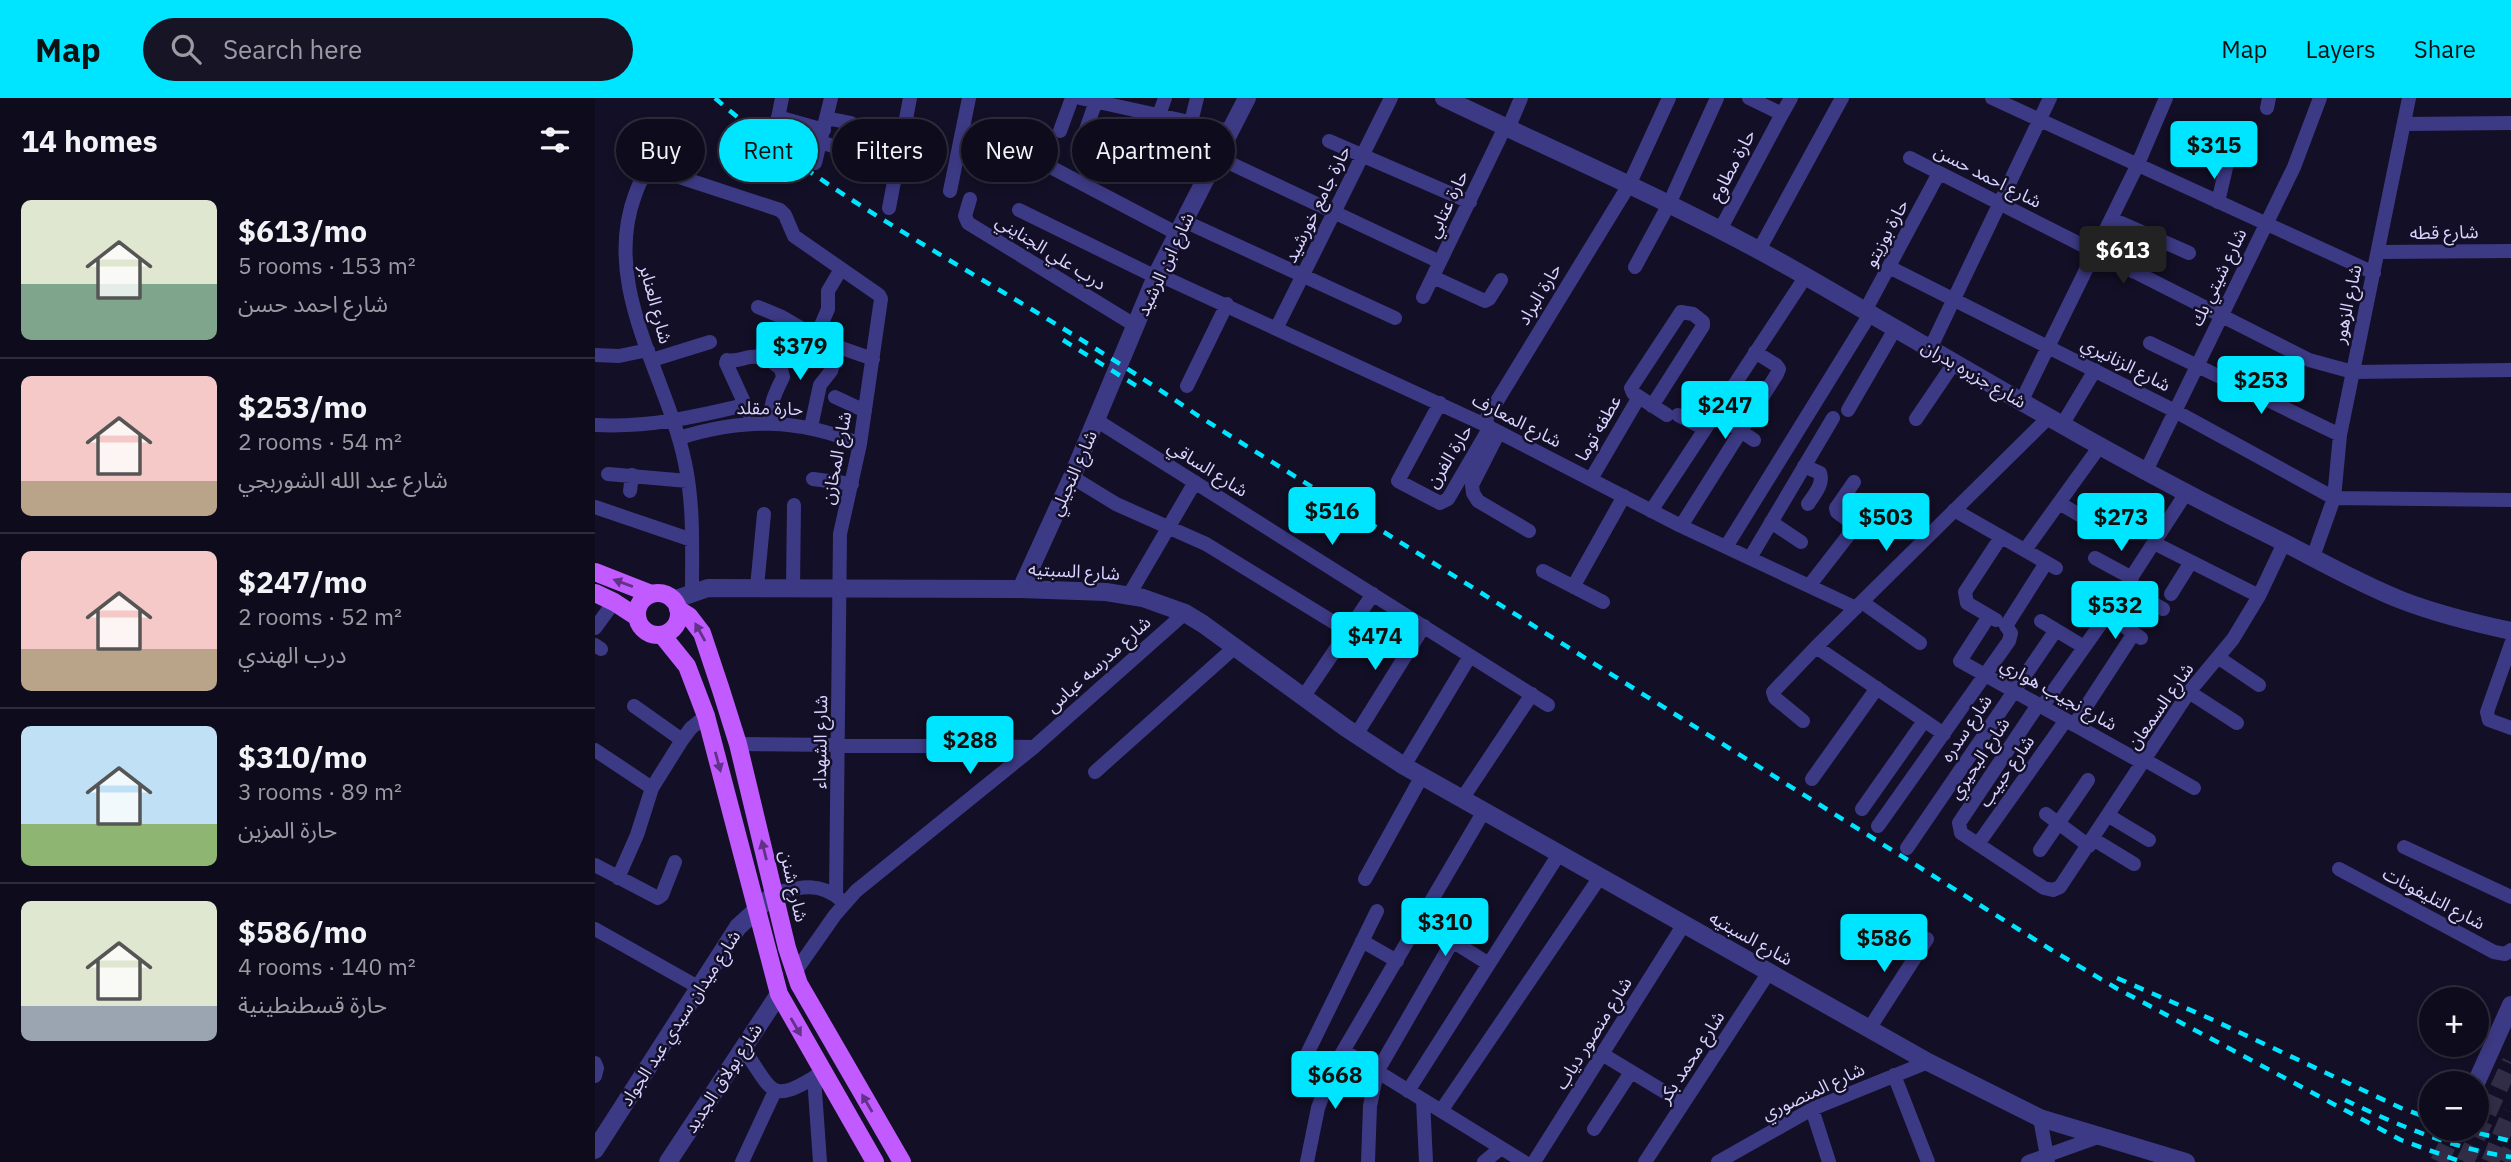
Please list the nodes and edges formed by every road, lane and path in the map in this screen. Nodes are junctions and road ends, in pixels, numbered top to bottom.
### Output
1 (782, 98) edge
2 (831, 98) edge
3 (910, 98) edge
4 (969, 98) edge
5 (1072, 98) edge
6 (1080, 98) edge
7 (1165, 98) edge
8 (1197, 98) edge
9 (1247, 98) edge
10 (1391, 98) edge
11 (1444, 98) edge
12 (1521, 98) edge
13 (1668, 98) edge
14 (1717, 98) edge
15 (1749, 98) edge
16 (1791, 98) edge
17 (1842, 98) edge
18 (1992, 98) edge
19 (2050, 98) edge
20 (2166, 98) edge
21 (2320, 98) edge
22 (2409, 98) edge
23 (1098, 100) edge
24 (1782, 114) junction
25 (1160, 115) junction
26 (906, 119) edge
27 (1091, 119) edge
28 (1178, 119) edge
29 (1192, 119) edge
30 (2039, 120) junction
31 (1235, 121) edge
32 (2511, 123) edge
33 (2404, 124) junction
34 (832, 128) edge
35 (1507, 128) junction
36 (823, 130) junction
37 (1060, 131) dead end
38 (832, 138) edge
39 (2233, 138) dead end
40 (1329, 141) dead end
41 (818, 151) edge
42 (1362, 156) junction
43 (1910, 158) dead end
44 (1235, 165) edge
45 (2137, 166) junction
46 (1058, 168) edge
47 (1939, 173) junction
48 (894, 182) edge
49 (1204, 182) edge
50 (1629, 185) junction
51 (950, 191) dead end
52 (970, 199) dead end
53 (1470, 202) junction
54 (2218, 202) junction
55 (2000, 203) junction
56 (1669, 204) junction
57 (889, 208) dead end
58 (1019, 210) dead end
59 (1334, 211) junction
60 (2122, 223) dead end
61 (2266, 223) junction
62 (1181, 227) junction
63 (1720, 230) junction
64 (2151, 236) junction
65 (1759, 250) junction
66 (2511, 251) edge
67 (2095, 252) junction
68 (2378, 252) junction
69 (2189, 253) dead end
70 (1440, 262) junction
71 (1635, 267) dead end
72 (1889, 267) junction
73 (841, 269) junction
74 (2134, 272) junction
75 (2374, 273) junction
76 (1157, 275) junction
77 (1303, 275) junction
78 (1806, 276) junction
79 (1433, 277) junction
80 (1501, 280) dead end
81 (879, 295) joint
82 (1423, 297) dead end
83 (1954, 299) junction
84 (1227, 304) junction
85 (758, 307) dead end
86 (1868, 312) junction
87 (2221, 317) junction
88 (1395, 318) dead end
89 (1136, 326) junction
90 (1277, 327) junction
91 (1895, 328) junction
92 (816, 337) junction
93 (710, 342) dead end
94 (2150, 343) dead end
95 (2049, 346) junction
96 (838, 347) junction
97 (792, 349) dead end
98 (1930, 349) junction
99 (1755, 352) junction
100 (595, 355) edge
101 (650, 355) junction
102 (766, 355) junction
103 (1123, 356) joint
104 (873, 359) junction
105 (1954, 363) junction
106 (2197, 366) junction
107 (2095, 370) junction
108 (2511, 370) edge
109 (2353, 372) junction
110 (1187, 386) dead end
111 (835, 397) dead end
112 (1639, 397) junction
113 (2021, 402) junction
114 (1440, 403) junction
115 (745, 405) junction
116 (1653, 406) junction
117 (1848, 410) dead end
118 (865, 411) junction
119 (2175, 411) junction
120 (1715, 414) junction
121 (1833, 418) dead end
122 (1916, 419) dead end
123 (1096, 420) junction
124 (673, 422) junction
125 (2055, 422) junction
126 (754, 424) junction
127 (771, 424) junction
128 (595, 425) edge
129 (811, 427) junction
130 (1491, 428) junction
131 (1705, 429) junction
132 (1741, 431) junction
133 (2340, 435) junction
134 (679, 438) junction
135 (1755, 440) dead end
136 (860, 444) junction
137 (2100, 446) junction
138 (1804, 466) junction
139 (2146, 471) junction
140 (608, 474) dead end
141 (632, 475) junction
142 (1072, 477) junction
143 (813, 479) dead end
144 (1591, 479) junction
145 (688, 481) junction
146 (1195, 482) junction
147 (1854, 482) dead end
148 (852, 484) junction
149 (631, 491) dead end
150 (2186, 493) junction
151 (1624, 496) junction
152 (2334, 498) junction
153 (2511, 500) edge
154 (2059, 503) junction
155 (1808, 504) dead end
156 (794, 505) dead end
157 (595, 506) edge
158 (1868, 510) dead end
159 (1954, 510) junction
160 (1651, 511) junction
161 (764, 514) dead end
162 (1771, 522) junction
163 (1169, 526) junction
164 (1681, 526) junction
165 (1856, 526) junction
166 (2100, 527) dead end
167 (1529, 531) dead end
168 (2001, 537) junction
169 (692, 540) junction
170 (1801, 542) dead end
171 (2154, 543) junction
172 (2284, 543) junction
173 (1726, 547) junction
174 (2025, 551) junction
175 (2313, 557) junction
176 (1750, 558) junction
177 (2095, 558) dead end
178 (2190, 562) junction
179 (1542, 571) dead end
180 (595, 572) edge
181 (2128, 583) junction
182 (1809, 586) junction
183 (757, 587) junction
184 (793, 587) junction
185 (1573, 587) junction
186 (841, 588) junction
187 (1021, 589) junction
188 (692, 592) junction
189 (595, 593) edge
190 (652, 594) junction
191 (1373, 594) junction
192 (2171, 594) dead end
193 (1129, 595) junction
194 (2259, 596) junction
195 (614, 602) junction
196 (1603, 602) dead end
197 (676, 604) junction
198 (1859, 605) junction
199 (2163, 609) dead end
200 (1185, 613) junction
201 (2107, 615) junction
202 (1989, 616) junction
203 (637, 617) junction
204 (2041, 621) dead end
205 (1424, 626) junction
206 (2006, 626) junction
207 (595, 628) edge
208 (2056, 630) junction
209 (1348, 631) junction
210 (2511, 631) edge
211 (663, 635) junction
212 (1920, 643) dead end
213 (2511, 644) edge
214 (1235, 647) junction
215 (1816, 647) junction
216 (2084, 647) junction
217 (1470, 656) junction
218 (2219, 658) junction
219 (1985, 675) junction
220 (2259, 685) dead end
221 (1877, 688) junction
222 (2014, 691) junction
223 (2189, 692) junction
224 (1532, 694) junction
225 (1304, 696) junction
226 (1548, 705) dead end
227 (634, 706) dead end
228 (2040, 706) junction
229 (706, 716) junction
230 (1924, 720) junction
231 (1803, 721) dead end
232 (2070, 723) junction
233 (2237, 723) dead end
234 (2511, 727) edge
235 (1944, 734) junction
236 (1356, 735) junction
237 (682, 740) junction
238 (738, 744) junction
239 (839, 746) junction
240 (1034, 747) junction
241 (596, 754) edge
242 (2144, 761) junction
243 (1404, 766) junction
244 (1095, 772) dead end
245 (1422, 776) junction
246 (1812, 779) dead end
247 (2088, 780) dead end
248 (652, 788) junction
249 (2194, 788) dead end
250 (1462, 799) junction
251 (1862, 809) dead end
252 (1485, 811) junction
253 (2046, 814) dead end
254 (2109, 816) junction
255 (2058, 823) junction
256 (1878, 826) dead end
257 (2149, 840) dead end
258 (2091, 842) junction
259 (1978, 844) junction
260 (2404, 847) dead end
261 (1907, 848) dead end
262 (2040, 850) dead end
263 (1559, 854) junction
264 (675, 862) dead end
265 (2134, 864) dead end
266 (595, 866) edge
267 (2339, 869) dead end
268 (618, 877) junction
269 (1600, 877) junction
270 (1364, 879) dead end
271 (775, 893) junction
272 (2511, 897) edge
273 (840, 900) junction
274 (756, 908) junction
275 (1377, 911) dead end
276 (1420, 921) junction
277 (1684, 924) junction
278 (595, 929) edge
279 (1927, 939) dead end
280 (1362, 941) junction
281 (1453, 942) junction
282 (2511, 950) edge
283 (1397, 961) junction
284 (1489, 964) junction
285 (795, 972) junction
286 (1769, 972) junction
287 (698, 987) junction
288 (779, 994) junction
289 (2511, 1005) edge
290 (1869, 1029) junction
291 (743, 1048) junction
292 (1344, 1051) junction
293 (1602, 1054) junction
294 (1929, 1062) junction
295 (595, 1063) edge
296 (1332, 1070) junction
297 (2481, 1071) edge
298 (1377, 1072) junction
299 (1631, 1072) junction
300 (819, 1074) junction
301 (1895, 1075) junction
302 (595, 1076) edge
303 (775, 1091) junction
304 (1408, 1091) junction
305 (1423, 1100) junction
306 (1683, 1103) junction
307 (1812, 1109) junction
308 (1441, 1111) junction
309 (2040, 1118) junction
310 (1594, 1129) dead end
311 (2101, 1136) junction
312 (890, 1142) junction
313 (1501, 1148) junction
314 (595, 1150) edge
315 (873, 1158) edge
316 (2047, 1158) edge
317 (747, 1161) edge
318 (668, 1162) edge
319 (820, 1162) edge
320 (902, 1162) edge
321 (1307, 1162) edge
322 (1368, 1162) edge
323 (1426, 1162) edge
324 (1484, 1162) edge
325 (1524, 1162) edge
326 (1534, 1162) edge
327 (1645, 1162) edge
328 (1717, 1162) edge
329 (1829, 1162) edge
330 (1928, 1162) edge
331 (2028, 1162) edge
332 (2186, 1162) edge

1 - 36 street
2 - 36 street
3 - 26 street
4 - 51 street
5 - 37 street
6 - 23 street
7 - 25 street
8 - 29 street
9 - 31 street, شارع ابن الرشيد
10 - 42 street, حارة جامع خورشيد
11 - 35 street, شارع جزيره بدران
12 - 35 street, حارة عتابي
13 - 50 street, حارة البراد
14 - 56 street
15 - 24 street
16 - 24 street, حارة مطاوع
17 - 65 street
18 - 30 street
19 - 30 street
20 - 45 street
21 - 61 street, شارع شيتي بك
22 - 33 street, شارع الزهور
23 - 25 street
23 - 27 street
24 - 63 street, حارة مطاوع
25 - 28 street
30 - 45 street
30 - 55 street
32 - 33 street
33 - 68 street, شارع الزهور
34 - 36 street
35 - 50 street, شارع جزيره بدران
35 - 53 street, حارة عتابي
36 - 38 street
36 - 41 street
39 - 54 street
40 - 42 street
42 - 53 street
42 - 59 street, حارة جامع خورشيد
43 - 47 street, شارع احمد حسن
44 - 59 street
45 - 54 street
45 - 67 street
46 - 62 street
47 - 55 street, شارع احمد حسن
47 - 72 street, حارة بوزيتو
48 - 57 street
49 - 62 street, شارع ابن الرشيد
50 - 56 street, شارع جزيره بدران
50 - 130 street, حارة البراد
52 - 89 street, درب علي الجنايني
53 - 70 street, حارة عتابي
54 - 61 street
55 - 67 street, شارع احمد حسن
55 - 83 street
56 - 63 street, شارع جزيره بدران
56 - 71 street
58 - 76 street, شارع المعارف
59 - 70 street
59 - 77 street, حارة جامع خورشيد
60 - 64 street
61 - 75 street
61 - 87 street, شارع شيتي بك
62 - 76 street, شارع ابن الرشيد
62 - 77 street
63 - 65 street, شارع جزيره بدران
64 - 69 street
64 - 74 street
65 - 78 street, شارع جزيره بدران
66 - 68 street, شارع قطه
67 - 74 street, شارع احمد حسن
67 - 95 street
68 - 75 street, شارع الزهور
70 - 79 street, حارة عتابي
72 - 83 street, شارع الزنانيري
72 - 86 street, حارة بوزيتو
73 - 81 street, شارع العنابر
73 - 92 street
73 - 101 street, شارع العنابر
74 - 87 street, شارع احمد حسن
75 - 109 street, شارع الزهور
76 - 84 street, شارع المعارف
76 - 89 street, شارع ابن الرشيد
77 - 88 street
77 - 90 street, حارة جامع خورشيد
78 - 86 street, شارع جزيره بدران
78 - 99 street
79 - 80 street
79 - 82 street, حارة عتابي
81 - 104 street, شارع المخازن
83 - 95 street, شارع الزنانيري
83 - 98 street
84 - 90 street, شارع المعارف
84 - 110 street
85 - 92 street
86 - 91 street, شارع جزيره بدران
86 - 173 street, حارة بوزيتو
87 - 106 street, شارع شيتي بك
87 - 109 street, شارع احمد حسن
89 - 103 street, شارع ابن الرشيد
90 - 114 street, شارع المعارف
91 - 98 street, شارع جزيره بدران
91 - 117 street
92 - 96 street
93 - 101 street
94 - 106 street
95 - 107 street, شارع الزنانيري
95 - 113 street
96 - 104 street
96 - 129 street
97 - 102 street
98 - 105 street, شارع جزيره بدران
99 - 120 street
99 - 132 street
100 - 101 street
101 - 124 street, شارع العنابر
102 - 115 street
102 - 127 street
103 - 123 street, شارع النجيلي
104 - 118 street, شارع المخازن
105 - 113 street, شارع جزيره بدران
105 - 122 street
106 - 119 street, شارع شيتي بك
106 - 133 street
107 - 119 street, شارع الزنانيري
107 - 125 street
108 - 109 street, شارع احمد حسن
109 - 133 street, شارع الزهور
111 - 118 street
112 - 116 street
112 - 116 street
112 - 144 street, عطفه توما
113 - 125 street, شارع جزيره بدران
114 - 130 street, شارع المعارف
114 - 130 street, حارة الفرن
115 - 124 street
115 - 126 street
116 - 131 street
118 - 136 street, شارع المخازن
119 - 139 street, شارع شيتي بك
119 - 152 street, شارع الزنانيري
120 - 131 street
120 - 132 street
121 - 138 street
123 - 142 street, شارع النجيلي
123 - 146 street, شارع الساقي
124 - 128 street
124 - 134 street, شارع العنابر
125 - 137 street, شارع جزيره بدران
125 - 159 street
126 - 127 street, حارة مقلد
126 - 134 street, حارة مقلد
127 - 129 street, حارة مقلد
129 - 136 street, حارة مقلد
130 - 144 street, شارع المعارف
130 - 167 street
131 - 160 street
132 - 135 street
132 - 164 street
133 - 152 street, شارع الزهور
134 - 145 street, شارع العنابر
136 - 148 street, شارع المخازن
137 - 139 street, شارع جزيره بدران
137 - 154 street
138 - 155 street
138 - 162 street
139 - 150 street, شارع جزيره بدران
140 - 141 street
141 - 145 street
141 - 149 street
142 - 163 street
142 - 187 street, شارع النجيلي
143 - 148 street
144 - 151 street, شارع المعارف
145 - 169 street, شارع العنابر
146 - 163 street
146 - 191 street, شارع الساقي
147 - 165 street
148 - 186 street, شارع المخازن
150 - 171 street, شارع البحيري
150 - 172 street, شارع جزيره بدران
151 - 160 street, شارع المعارف
151 - 185 street
152 - 153 street, شارع الزنانيري
152 - 175 street, شارع الزهور
154 - 166 street
154 - 174 street
156 - 184 street
157 - 169 street
158 - 165 street
159 - 168 street
159 - 198 street
160 - 164 street, شارع المعارف
161 - 183 street
162 - 170 street
162 - 176 street
163 - 193 street
163 - 209 street
164 - 173 street, شارع المعارف
165 - 182 street
168 - 174 street
168 - 202 street
169 - 188 street, شارع العنابر
171 - 178 street
171 - 181 street, شارع البحيري
172 - 175 street, شارع جزيره بدران
172 - 194 street, شارع السمعان
173 - 176 street, شارع المعارف
174 - 206 street
175 - 210 street, شارع جزيره بدران
176 - 182 street, شارع المعارف
177 - 181 street
178 - 192 street
178 - 194 street
179 - 185 street
190 -> 180 main road
181 - 199 street
181 - 201 street, شارع البحيري
182 - 198 street, شارع المعارف
183 - 184 street, شارع السبتيه
183 - 188 street, شارع السبتيه
184 - 186 street, شارع السبتيه
185 - 196 street
186 - 187 street, شارع السبتيه
186 - 239 street, شارع الشهداء
187 - 193 street, شارع السبتيه
188 - 197 street, شارع السبتيه
189 - 195 main road
190 - 197 main road
190 - 203 main road
191 - 205 street, شارع الساقي
191 - 209 street
193 - 200 street, شارع السبتيه
194 - 218 street, شارع السمعان
195 - 203 main road
195 - 207 street
197 - 211 main road
238 -> 197 main road, شارع شنن
198 - 212 street, شارع المعارف
198 - 215 street
200 - 214 street, شارع السبتيه
200 - 240 street, شارع مدرسه عباس
201 - 216 street, شارع البحيري
201 - 232 street, شارع حبيب
202 - 206 street
202 - 219 street, شارع نجيب هواري
203 - 211 main road
204 - 208 street
205 - 217 street, شارع الساقي
205 - 236 street
206 - 219 street
208 - 216 street
208 - 222 street, شارع سدره
209 - 225 street
211 - 229 main road
213 - 234 street
214 - 225 street, شارع السبتيه
214 - 244 street
215 - 221 street
215 - 231 street
216 - 228 street, شارع البحيري
217 - 224 street, شارع الساقي
217 - 243 street
218 - 220 street
218 - 223 street, شارع السمعان
219 - 222 street, شارع نجيب هواري
219 - 235 street
221 - 230 street
221 - 246 street
222 - 228 street, شارع نجيب هواري
222 - 261 street, شارع سدره
223 - 233 street
223 - 242 street, شارع السمعان
224 - 226 street, شارع الساقي
224 - 250 street
225 - 236 street, شارع السبتيه
227 - 237 street
228 - 232 street, شارع نجيب هواري
228 - 259 street, شارع البحيري
229 - 237 street
229 -> 274 main road
230 - 235 street
230 - 251 street
232 - 242 street, شارع نجيب هواري
232 - 259 street, شارع حبيب
235 - 256 street
236 - 243 street, شارع السبتيه
237 - 248 street
238 - 239 street
271 -> 238 main road, شارع شنن
239 - 240 street
239 - 273 street, شارع الشهداء
240 - 273 street, شارع مدرسه عباس
241 - 248 street
242 - 249 street, شارع نجيب هواري
242 - 254 street, شارع السمعان
243 - 245 street, شارع السبتيه
245 - 250 street, شارع السبتيه
245 - 270 street
247 - 255 street
248 - 268 street
250 - 252 street, شارع السبتيه
252 - 263 street, شارع السبتيه
252 - 276 street
253 - 255 street
254 - 257 street
254 - 258 street, شارع السمعان
255 - 258 street
255 - 262 street
258 - 259 street, شارع السمعان
258 - 265 street
260 - 272 street
263 - 269 street, شارع السبتيه
263 - 284 street
264 - 268 street
266 - 268 street
267 - 282 street, شارع التليفونات
269 - 277 street, شارع السبتيه
269 - 308 street
271 - 273 street
271 - 274 street, شارع ميدان سيدي عبد الجواد
271 - 285 main road, شارع شنن
273 - 285 street, شارع مدرسه عباس
274 - 287 street, شارع ميدان سيدي عبد الجواد
274 - 288 main road
275 - 280 street
276 - 281 street
276 - 283 street
277 - 286 street, شارع السبتيه
277 - 293 street, شارع منصور دياب
278 - 287 street
279 - 290 street
280 - 283 street
280 - 296 street
281 - 284 street
281 - 298 street
283 - 292 street
284 - 304 street
312 -> 285 main road, شارع شنن
286 - 290 street, شارع السبتيه
286 - 306 street, شارع محمد بكر
287 - 314 street, شارع ميدان سيدي عبد الجواد
288 - 291 street, شارع بولاق الجديد
288 -> 300 main road
289 - 297 street
290 - 294 street, شارع السبتيه
291 - 303 street
291 - 318 street, شارع بولاق الجديد
292 - 296 street
292 - 298 street
293 - 299 street
293 - 326 street, شارع منصور دياب
294 - 301 street, شارع المنصوري
294 - 309 street, شارع السبتيه
295 - 302 street
296 - 321 street
298 - 304 street
298 - 322 street
299 - 306 street
299 - 310 street
300 - 303 street
300 - 315 main road
300 - 319 street
301 - 307 street, شارع المنصوري
301 - 330 street
303 - 317 street
304 - 305 street
305 - 308 street
305 - 323 street
306 - 327 street, شارع محمد بكر
307 - 328 street, شارع المنصوري
307 - 329 street
308 - 313 street
309 - 311 street, شارع السبتيه
309 - 316 street
311 - 316 street
311 - 332 street, شارع السبتيه
312 - 315 main road
312 - 320 main road, شارع شنن
313 - 324 street
313 - 325 street
316 - 331 street

